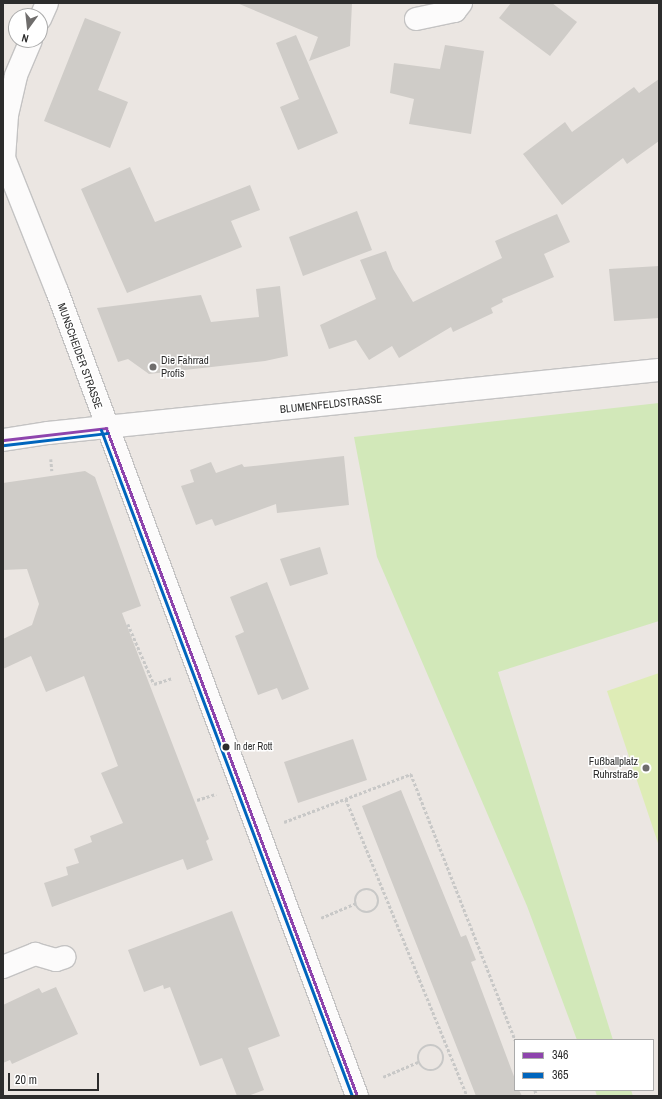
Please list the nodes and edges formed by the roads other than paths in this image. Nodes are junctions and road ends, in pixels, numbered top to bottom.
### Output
1 (461, 3) edge
2 (416, 19) dead end
3 (28, 48) edge
4 (3, 158) edge
5 (659, 370) edge
6 (106, 428) junction
7 (3, 440) edge
8 (65, 957) dead end
9 (3, 967) edge
10 (357, 1096) edge

1 - 2 street
3 - 4 street, MUNSCHEIDER STRASSE
4 - 6 street, MUNSCHEIDER STRASSE
5 - 6 street, BLUMENFELDSTRASSE
6 - 7 street, BLUMENFELDSTRASSE
6 - 10 street, MUNSCHEIDER STRASSE
8 - 9 street

